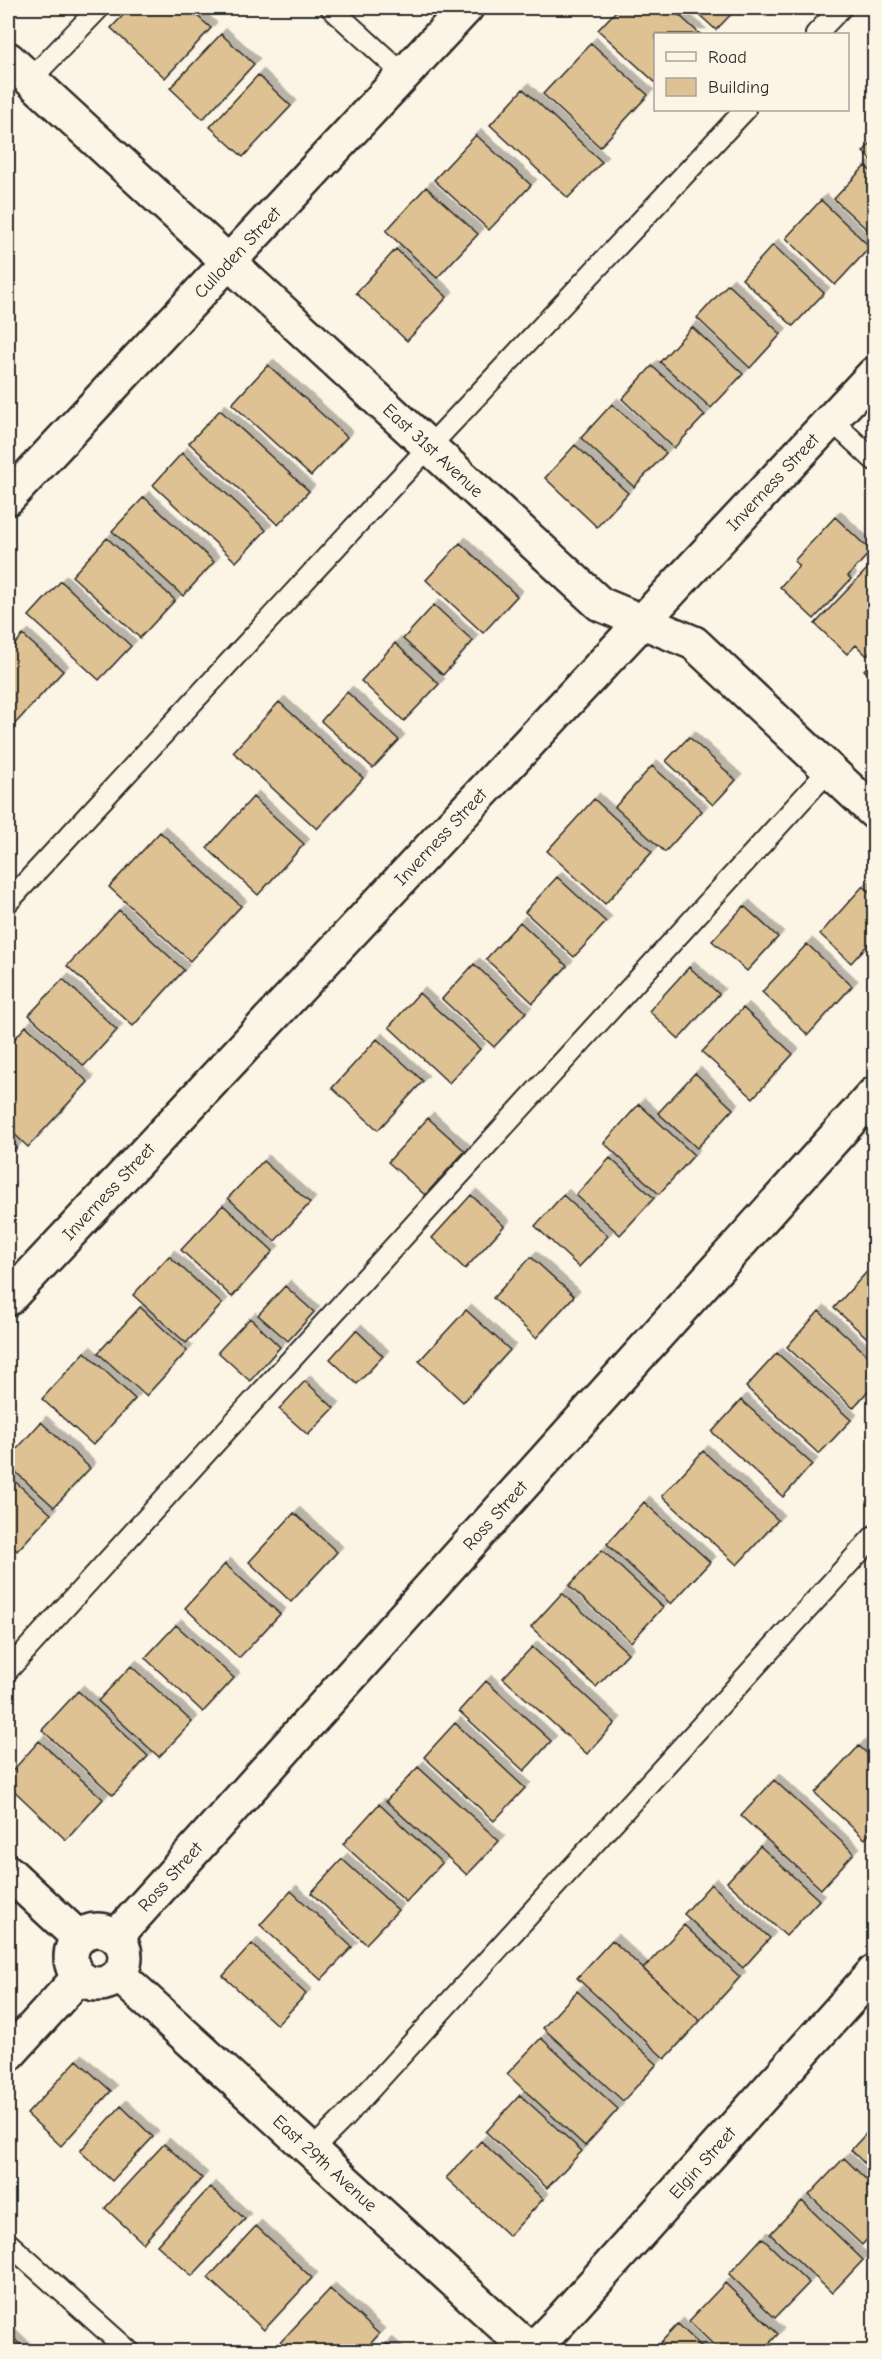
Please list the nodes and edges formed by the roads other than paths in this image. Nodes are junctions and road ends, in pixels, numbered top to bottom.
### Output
1 (99, 8) edge
2 (331, 8) edge
3 (466, 8) edge
4 (841, 8) edge
5 (817, 33) edge
6 (19, 70) edge
7 (403, 74) junction
8 (745, 111) edge
9 (228, 261) junction
10 (874, 374) edge
11 (831, 420) junction
12 (430, 446) junction
13 (874, 460) edge
14 (8, 498) edge
15 (643, 621) junction
16 (829, 770) junction
17 (874, 812) edge
18 (8, 902) edge
19 (874, 1094) edge
20 (8, 1299) edge
21 (874, 1536) edge
22 (8, 1670) edge
23 (8, 1872) edge
24 (116, 1937) junction
25 (79, 1938) junction
26 (874, 1972) edge
27 (119, 1975) junction
28 (79, 1977) junction
29 (8, 2055) edge
30 (312, 2151) junction
31 (8, 2243) edge
32 (531, 2351) edge
33 (130, 2352) edge

1 - 6 lane
2 - 7 lane
3 - 7 street, Culloden Street
4 - 5 lane
6 - 9 street, East 31st Avenue
7 - 9 street, Culloden Street
8 - 12 lane
9 - 12 street, East 31st Avenue
9 - 14 street, Culloden Street
10 - 11 street, Inverness Street
11 - 13 lane
11 - 15 street, Inverness Street
12 - 15 street, East 31st Avenue
12 - 18 lane
15 - 16 street, East 31st Avenue
15 - 20 street, Inverness Street
16 - 17 street, East 31st Avenue
16 - 22 lane
19 - 24 street, Ross Street
21 - 30 lane
23 - 25 street
24 - 25 street
24 - 27 street
25 - 28 street
26 - 32 street, Elgin Street
27 - 28 street
27 - 30 street, East 29th Avenue
28 - 29 street
30 - 32 street, East 29th Avenue
31 - 33 lane

